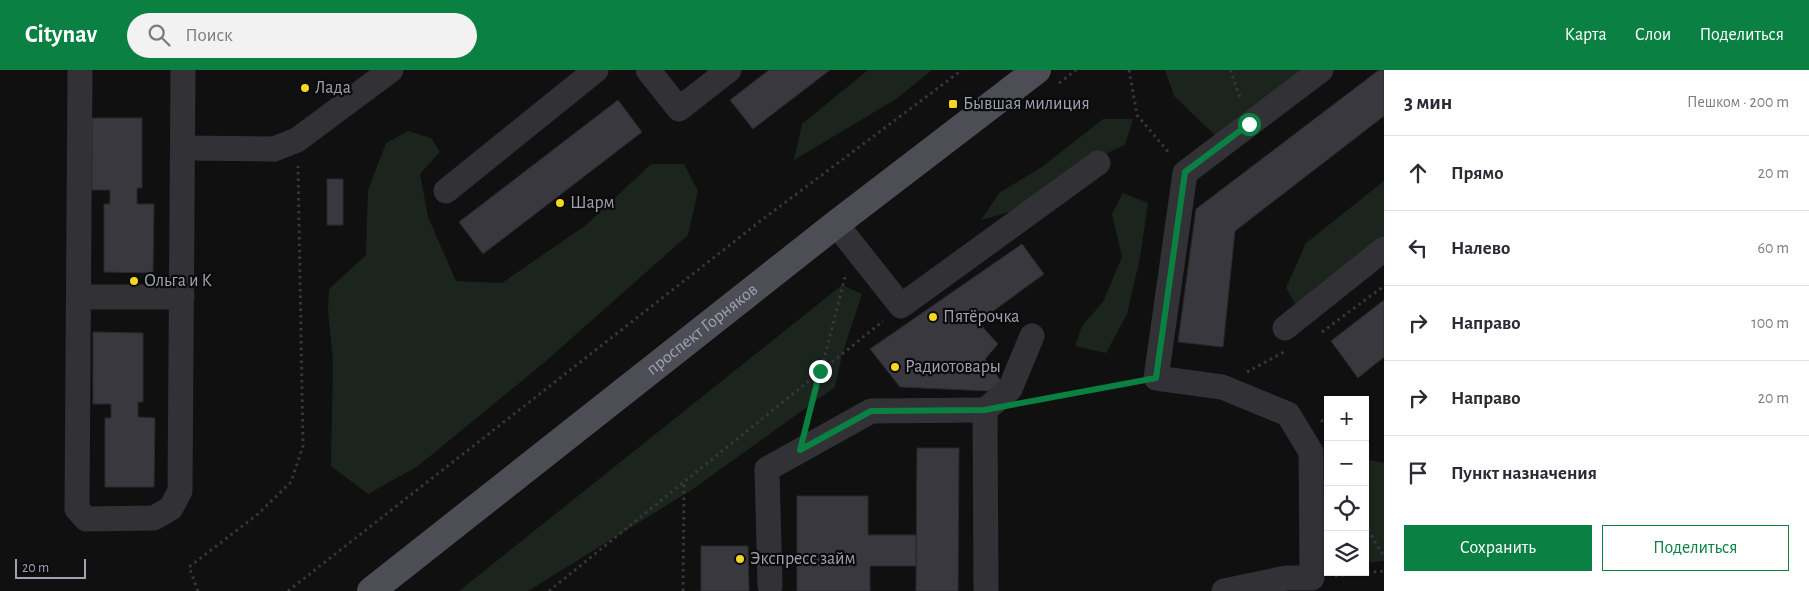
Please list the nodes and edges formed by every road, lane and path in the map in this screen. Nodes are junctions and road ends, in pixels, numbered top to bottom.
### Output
1 (80, 70) edge
2 (183, 70) edge
3 (391, 70) edge
4 (596, 70) edge
5 (648, 70) edge
6 (729, 70) edge
7 (962, 70) edge
8 (1076, 70) edge
9 (1129, 70) edge
10 (1230, 70) edge
11 (1321, 70) edge
12 (1045, 79) edge
13 (1249, 124) junction
14 (297, 140) junction
15 (183, 148) junction
16 (1098, 164) dead end
17 (1185, 172) junction
18 (446, 191) dead end
19 (836, 224) junction
20 (853, 245) junction
21 (1384, 249) edge
22 (79, 296) junction
23 (182, 296) junction
24 (901, 306) junction
25 (1285, 328) dead end
26 (1032, 336) dead end
27 (820, 371) junction
28 (1156, 378) junction
29 (1023, 403) dead end
30 (984, 410) junction
31 (800, 450) junction
32 (684, 482) junction
33 (1369, 531) edge
34 (1384, 557) edge
35 (1384, 571) edge
36 (1312, 578) junction
37 (770, 586) dead end
38 (198, 591) edge
39 (288, 591) edge
40 (371, 591) edge
41 (549, 591) edge
42 (684, 591) edge
43 (986, 591) edge
44 (1224, 591) edge

1 - 22 street
2 - 15 street
3 - 14 street
4 - 18 street
5 - 6 street
7 - 39 path
8 - 12 path
9 - 17 path
10 - 13 path
11 - 13 street
12 - 19 main road, проспект Горняков
13 - 17 street
14 - 15 street
14 - 38 path
15 - 23 street
16 - 24 street
17 - 28 street
19 - 20 street
19 - 40 main road, проспект Горняков
20 - 24 street
20 - 27 path
21 - 25 street
22 - 23 street
22 - 23 street
24 - 27 path
26 - 30 street
27 - 31 path
27 - 32 path
28 - 29 path
28 - 36 street
30 - 31 street
30 - 43 street
31 - 37 street
32 - 41 path
32 - 42 path
33 - 34 path
35 - 36 path
36 - 44 street

